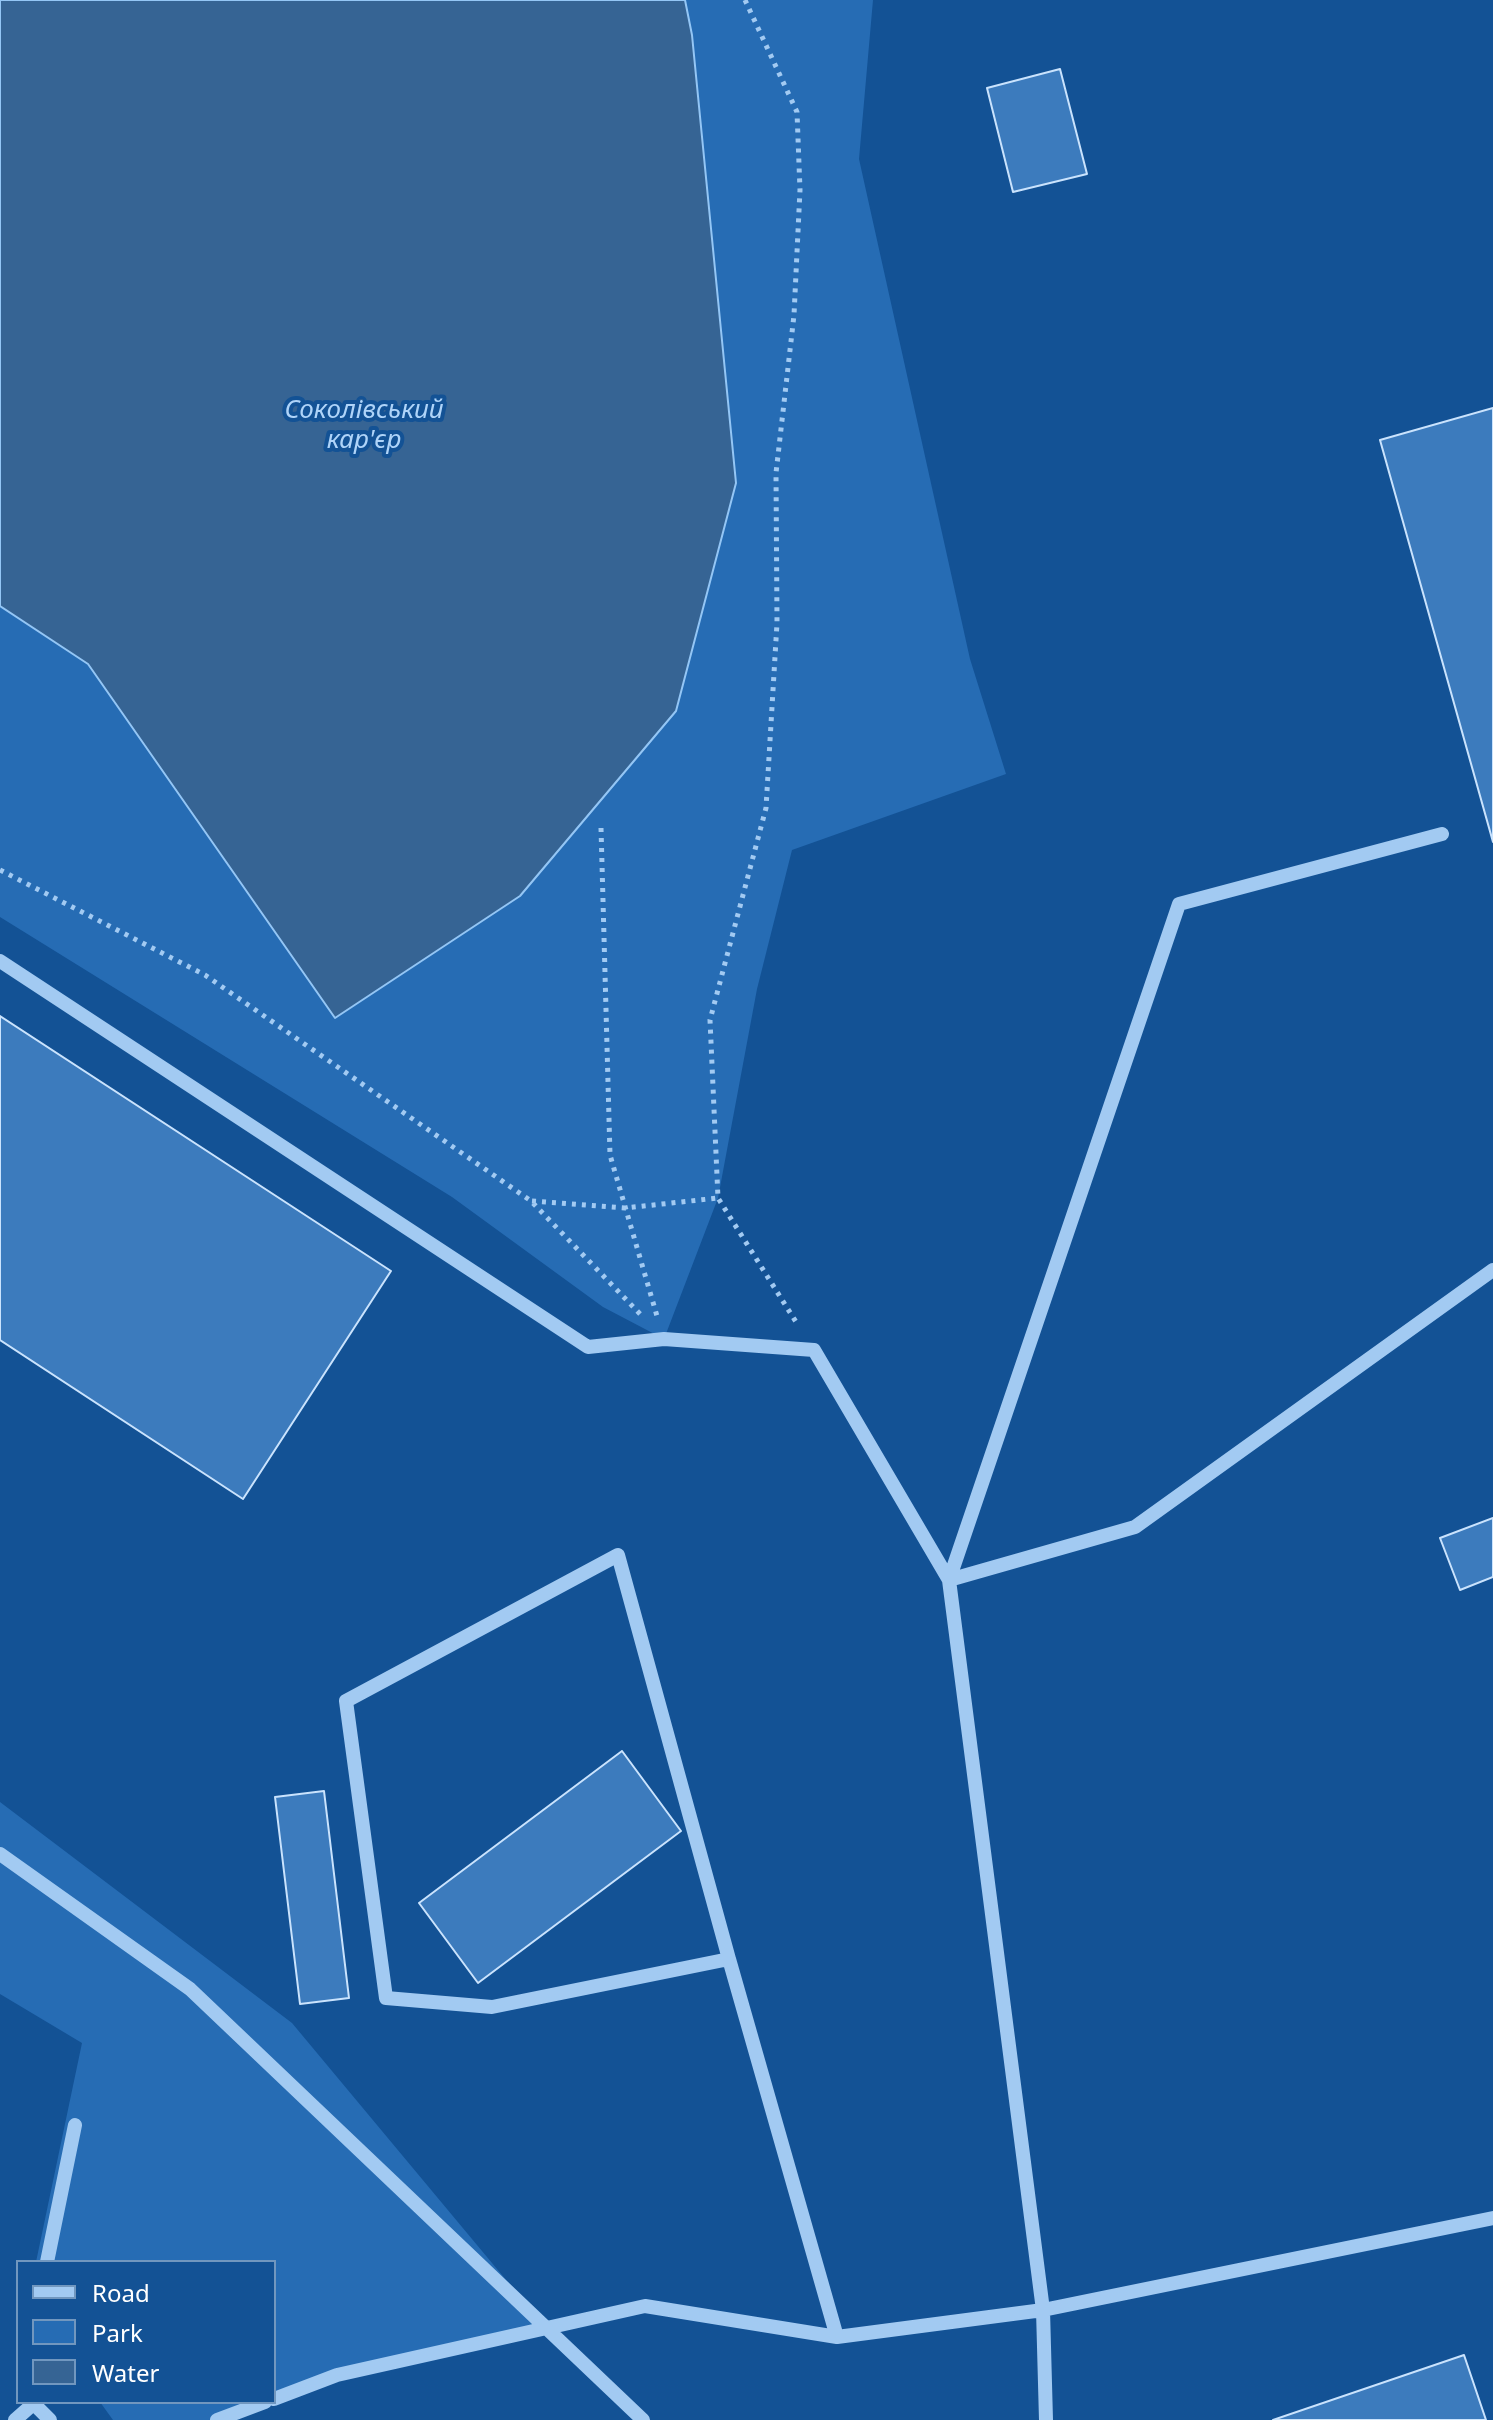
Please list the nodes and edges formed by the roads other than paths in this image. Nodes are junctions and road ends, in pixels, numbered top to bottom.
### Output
1 (1442, 834) dead end
2 (0, 961) edge
3 (1493, 1270) edge
4 (949, 1580) junction
5 (0, 1854) edge
6 (729, 1959) junction
7 (75, 2125) dead end
8 (1493, 2218) edge
9 (47, 2260) edge
10 (1043, 2310) junction
11 (547, 2329) junction
12 (837, 2337) junction
13 (276, 2398) edge
14 (31, 2404) edge
15 (33, 2404) edge
16 (260, 2404) edge
17 (15, 2420) edge
18 (50, 2420) edge
19 (217, 2420) edge
20 (643, 2420) edge
21 (1046, 2420) edge

1 - 4 street
2 - 4 street
3 - 4 street
4 - 10 street
5 - 11 street
6 - 6 street
6 - 12 street
7 - 9 street
8 - 10 street
10 - 12 street
10 - 21 street
11 - 12 street
11 - 13 street
11 - 20 street
14 - 17 street
15 - 18 street
16 - 19 street

